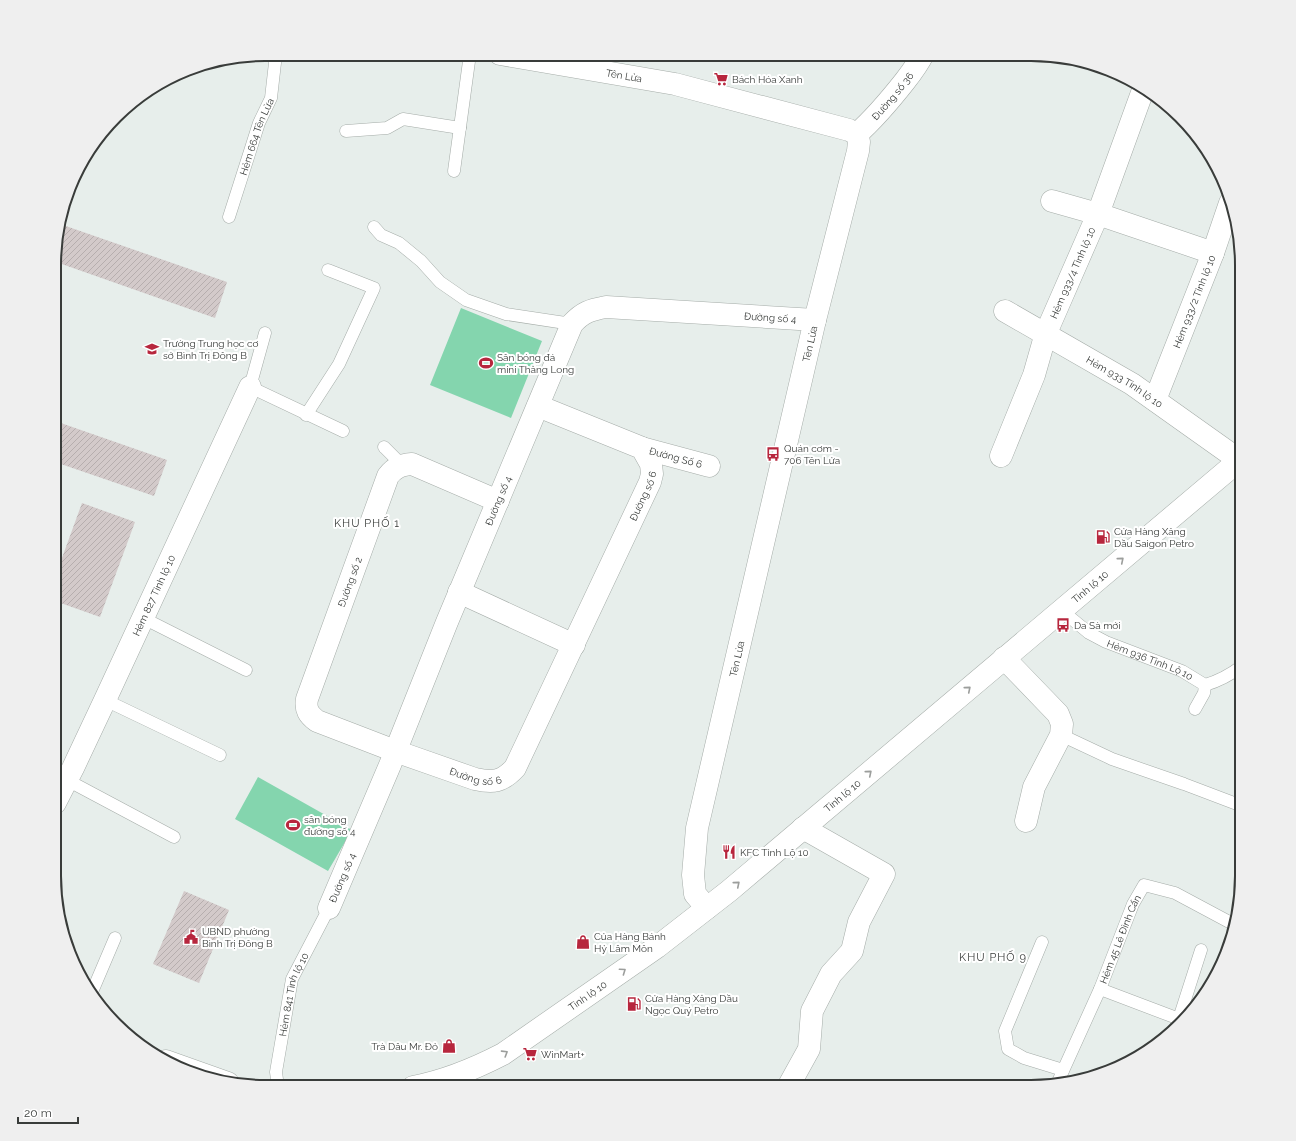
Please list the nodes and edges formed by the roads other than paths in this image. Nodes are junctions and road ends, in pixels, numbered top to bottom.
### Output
1 (275, 61) edge
2 (469, 61) edge
3 (541, 61) edge
4 (920, 61) edge
5 (1142, 94) edge
6 (460, 128) junction
7 (346, 131) dead end
8 (857, 134) junction
9 (454, 171) dead end
10 (1052, 201) dead end
11 (1227, 210) edge
12 (1098, 214) junction
13 (229, 217) dead end
14 (374, 227) dead end
15 (1213, 253) junction
16 (328, 270) dead end
17 (1005, 310) dead end
18 (815, 320) junction
19 (572, 324) junction
20 (265, 333) dead end
21 (1046, 333) junction
22 (250, 387) junction
23 (1155, 400) junction
24 (538, 406) junction
25 (306, 415) junction
26 (343, 432) dead end
27 (384, 447) dead end
28 (642, 448) junction
29 (1001, 456) dead end
30 (1235, 456) edge
31 (1235, 463) edge
32 (402, 465) junction
33 (709, 466) dead end
34 (498, 501) junction
35 (459, 592) junction
36 (1061, 610) junction
37 (143, 618) junction
38 (574, 645) junction
39 (1004, 658) junction
40 (246, 670) dead end
41 (1235, 671) edge
42 (1205, 685) junction
43 (105, 700) junction
44 (1196, 709) dead end
45 (1061, 735) junction
46 (395, 751) junction
47 (220, 755) dead end
48 (67, 780) junction
49 (61, 792) edge
50 (1235, 803) edge
51 (1026, 821) dead end
52 (803, 828) junction
53 (174, 837) dead end
54 (329, 908) joint
55 (706, 908) junction
56 (1230, 922) edge
57 (115, 938) dead end
58 (1042, 942) dead end
59 (1201, 950) dead end
60 (94, 987) edge
61 (1100, 989) junction
62 (1182, 1013) edge
63 (1175, 1020) edge
64 (486, 1063) junction
65 (1063, 1070) junction
66 (1060, 1078) edge
67 (277, 1080) edge
68 (442, 1080) edge
69 (476, 1080) edge
70 (792, 1080) edge

1 - 13 lane, Hẻm 664 Tên Lửa
2 - 6 lane
3 - 8 street, Tên Lửa
4 - 8 street, Đường số 36
5 - 12 street, Hẻm 933/4 Tỉnh lộ 10
6 - 7 lane
6 - 9 lane
8 - 18 street, Tên Lửa
10 - 12 street
11 - 15 street, Hẻm 933/2 Tỉnh lộ 10
12 - 15 street
12 - 21 street, Hẻm 933/4 Tỉnh lộ 10
14 - 19 lane
15 - 23 street, Hẻm 933/2 Tỉnh lộ 10
16 - 25 lane
17 - 21 street, Hẻm 933 Tỉnh lộ 10
18 - 19 street, Đường số 4
18 - 55 street, Tên Lửa
19 - 24 street, Đường số 4
20 - 22 lane
21 - 23 street, Hẻm 933 Tỉnh lộ 10
21 - 29 street, Hẻm 933/4 Tỉnh lộ 10
22 - 25 lane
22 - 37 street, Hẻm 827 Tỉnh lộ 10
23 - 30 street, Hẻm 933 Tỉnh lộ 10
24 - 28 street, Đường số 6
24 - 34 street, Đường số 4
25 - 26 lane
27 - 32 lane
28 - 33 street, Đường Số 6
28 - 38 street, Đường số 6
36 -> 31 street, Tỉnh lộ 10
32 - 34 street
32 - 46 street, Đường số 2
34 - 35 street, Đường số 4
35 - 38 street
35 - 46 street, Đường số 4
36 - 39 street, Tỉnh lộ 10
36 - 42 lane, Hẻm 936 Tỉnh Lộ 10
37 - 40 lane
37 - 43 street, Hẻm 827 Tỉnh lộ 10
38 - 46 street, Đường số 6
39 - 45 street
52 -> 39 street, Tỉnh lộ 10
41 - 42 lane, Hẻm 936 Tỉnh Lộ 10
42 - 44 lane
43 - 47 lane
43 - 48 street, Hẻm 827 Tỉnh lộ 10
45 - 50 lane
45 - 51 street
46 - 54 street, Đường số 4
48 - 49 street, Hẻm 827 Tỉnh lộ 10
48 - 53 lane
55 -> 52 street, Tỉnh lộ 10
52 - 70 street
54 - 67 lane, Hẻm 841 Tỉnh lộ 10
64 -> 55 street, Tỉnh lộ 10
56 - 61 lane, Hẻm 45 Lê Đình Cẩn
57 - 60 lane
58 - 65 lane
59 - 62 lane
61 - 63 lane
61 - 65 lane, Hẻm 45 Lê Đình Cẩn
64 - 68 street, Tỉnh lộ 10
64 - 69 street
65 - 66 lane, Hẻm 45 Lê Đình Cẩn

